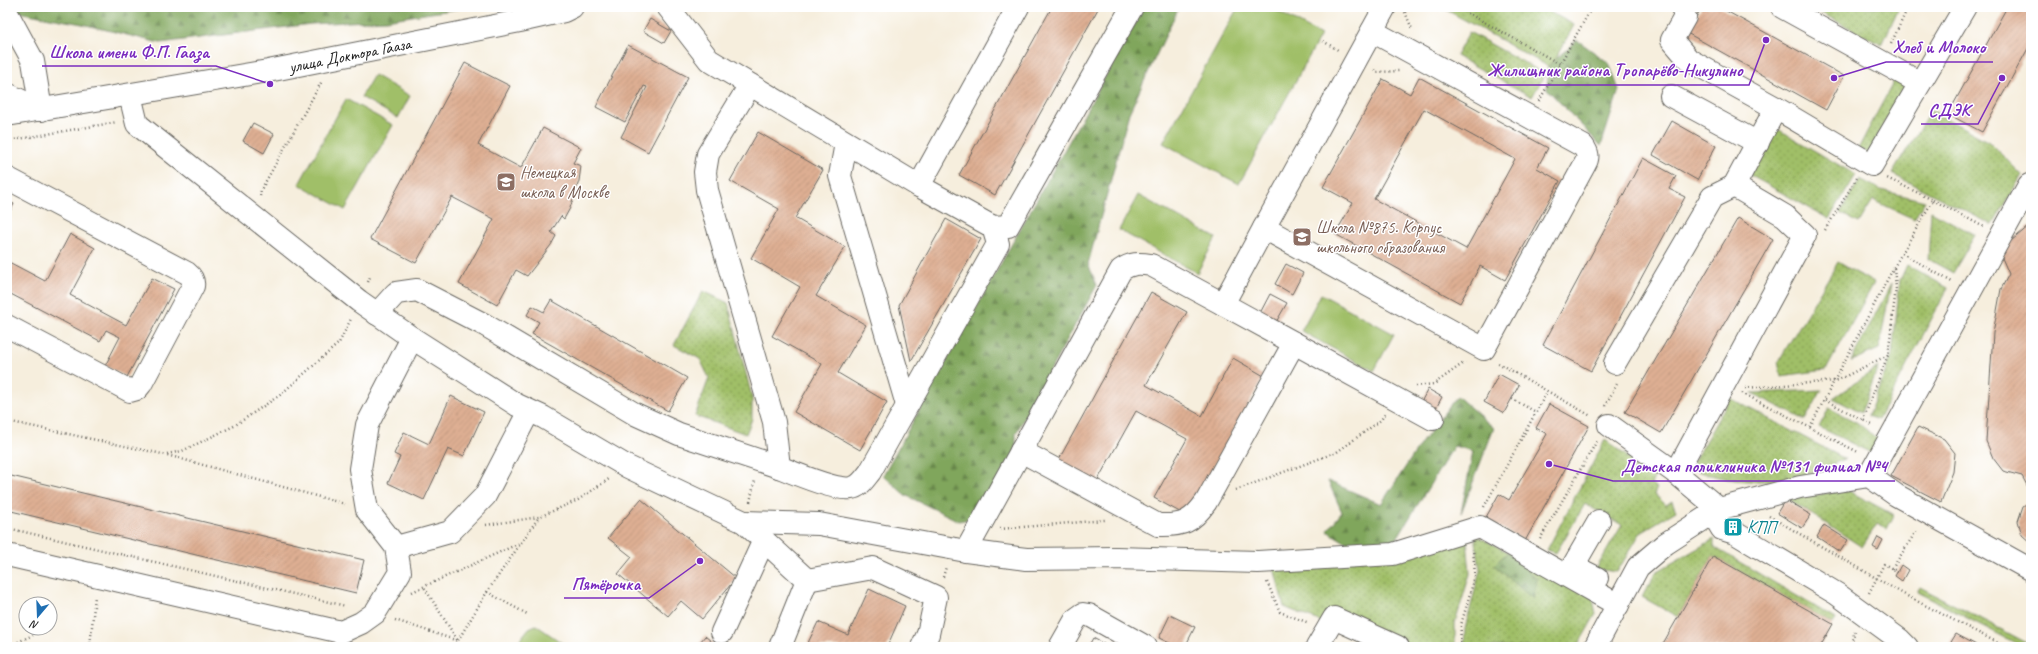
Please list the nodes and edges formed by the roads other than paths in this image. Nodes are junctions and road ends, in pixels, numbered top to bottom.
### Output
1 (572, 7) edge
2 (668, 7) edge
3 (1018, 7) edge
4 (1132, 7) edge
5 (1386, 7) edge
6 (1682, 7) edge
7 (1782, 7) edge
8 (1965, 7) edge
9 (7, 13) edge
10 (1372, 31) junction
11 (1920, 83) junction
12 (750, 85) junction
13 (7, 94) edge
14 (130, 95) junction
15 (1671, 96) dead end
16 (1776, 108) junction
17 (41, 110) junction
18 (7, 115) edge
19 (1758, 142) junction
20 (846, 143) junction
21 (7, 178) edge
22 (2030, 184) edge
23 (919, 186) junction
24 (1734, 186) junction
25 (993, 227) junction
26 (1264, 228) junction
27 (1223, 304) junction
28 (377, 314) junction
29 (7, 326) edge
30 (412, 338) junction
31 (1294, 343) junction
32 (1615, 363) road end
33 (907, 405) junction
34 (529, 411) junction
35 (1433, 420) dead end
36 (1605, 422) road end
37 (1021, 451) junction
38 (779, 467) junction
39 (1873, 468) junction
40 (1676, 473) junction
41 (1716, 512) junction
42 (1600, 521) dead end
43 (744, 522) junction
44 (764, 540) junction
45 (396, 547) junction
46 (966, 551) junction
47 (7, 555) edge
48 (2031, 570) edge
49 (807, 580) junction
50 (1621, 599) junction
51 (722, 632) dead end
52 (1322, 639) edge
53 (780, 647) edge
54 (922, 647) edge
55 (1060, 647) edge
56 (1146, 647) edge
57 (1398, 647) edge
58 (1595, 647) edge
59 (1907, 647) edge

1 - 14 street, улица Доктора Гааза
2 - 12 street
3 - 23 street
4 - 25 street
5 - 10 street
6 - 16 street
7 - 11 street
8 - 11 street
9 - 17 street
10 - 26 street
10 - 26 street
11 - 16 street
12 - 20 street
12 - 38 street
13 - 17 street
14 - 17 street, улица Доктора Гааза
14 - 28 street
15 - 19 street
16 - 19 street
17 - 18 street, улица Доктора Гааза
19 - 24 street
20 - 23 street
20 - 33 street
21 - 29 street
22 - 39 street
23 - 25 street
24 - 32 street
24 - 40 street
25 - 33 street
26 - 27 street
27 - 31 street
27 - 37 street
28 - 30 street
28 - 38 street
30 - 34 street
30 - 45 street
31 - 35 street
31 - 37 street
33 - 38 street
34 - 43 street
34 - 45 street
36 - 40 street
37 - 46 street
39 - 41 street
39 - 48 street
40 - 41 street
41 - 50 street
41 - 59 street
42 - 50 street
43 - 44 street
43 - 46 street
44 - 49 street
44 - 51 street
45 - 47 street
46 - 50 street
49 - 53 street
49 - 54 street
50 - 58 street
52 - 57 street
55 - 56 street

